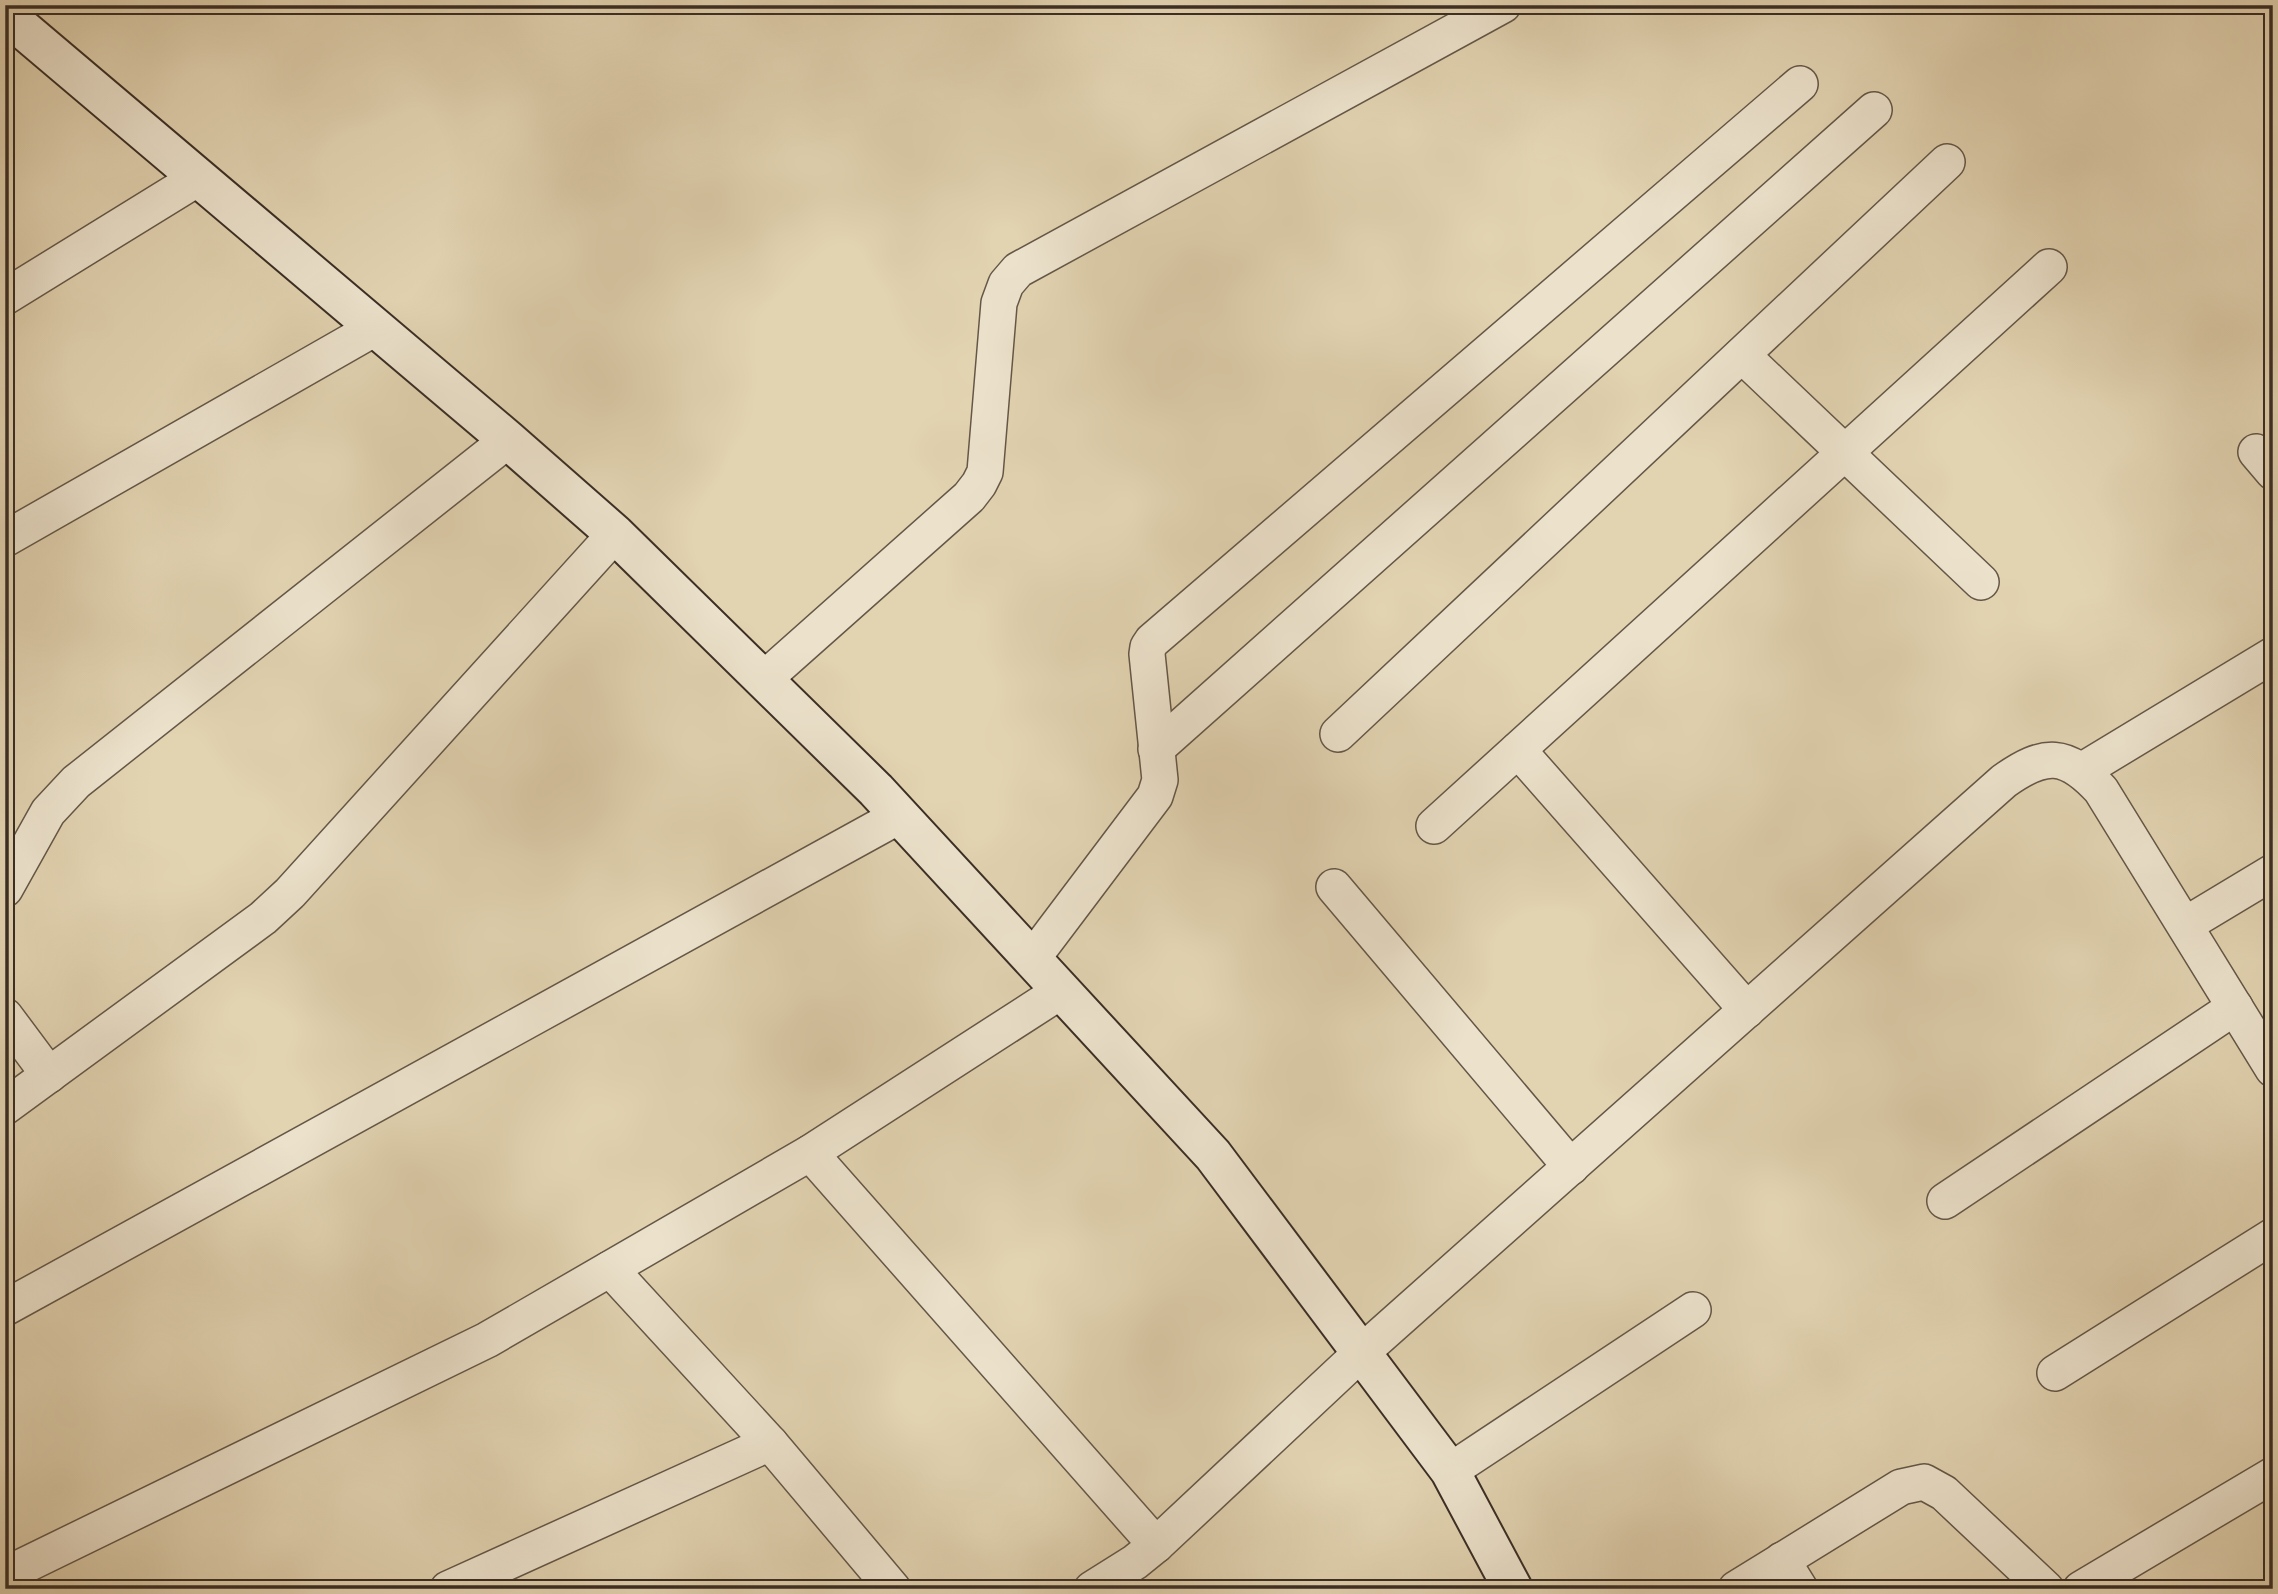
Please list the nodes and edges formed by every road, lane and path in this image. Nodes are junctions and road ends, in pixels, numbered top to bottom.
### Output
1 (1503, 5) edge
2 (9, 24) edge
3 (1800, 84) dead end
4 (1874, 110) dead end
5 (1947, 162) dead end
6 (198, 178) junction
7 (2049, 267) dead end
8 (5, 297) edge
9 (375, 328) junction
10 (1742, 355) junction
11 (508, 440) junction
12 (1845, 452) junction
13 (615, 534) junction
14 (5, 539) edge
15 (1982, 582) dead end
16 (2273, 655) edge
17 (763, 680) junction
18 (1338, 734) dead end
19 (1156, 749) junction
20 (1518, 750) junction
21 (2083, 770) junction
22 (900, 816) junction
23 (1434, 826) dead end
24 (2273, 872) edge
25 (1334, 887) dead end
26 (5, 889) edge
27 (2185, 925) junction
28 (1032, 959) junction
29 (1060, 991) junction
30 (2235, 1007) junction
31 (1747, 1010) junction
32 (5, 1016) edge
33 (2273, 1069) edge
34 (49, 1075) junction
35 (5, 1107) edge
36 (810, 1153) junction
37 (1571, 1167) junction
38 (1945, 1201) dead end
39 (2273, 1236) edge
40 (610, 1269) junction
41 (5, 1308) edge
42 (1693, 1310) dead end
43 (1361, 1353) junction
44 (2055, 1373) dead end
45 (770, 1443) junction
46 (1450, 1471) junction
47 (2273, 1475) edge
48 (1147, 1565) edge
49 (5, 1575) edge
50 (1791, 1575) edge
51 (448, 1589) edge
52 (893, 1589) edge
53 (1092, 1589) edge
54 (1513, 1589) edge
55 (1736, 1589) edge
56 (2046, 1589) edge
57 (2081, 1589) edge

1 - 17 street
2 - 6 main road
3 - 19 street
4 - 19 street
5 - 10 street
6 - 8 street
6 - 9 main road
7 - 12 street
9 - 11 main road
9 - 14 street
10 - 12 street
10 - 18 street
11 - 13 main road
11 - 26 street
12 - 15 street
12 - 20 street
13 - 17 main road
13 - 34 street
16 - 21 street
17 - 22 main road
19 - 28 street
20 - 23 street
20 - 31 street
21 - 27 street
21 - 31 street
22 - 28 main road
22 - 41 street
24 - 27 street
25 - 37 street
27 - 30 street
28 - 29 main road
29 - 36 street
29 - 43 main road
30 - 33 street
30 - 38 street
31 - 37 street
32 - 34 street
34 - 35 street
36 - 40 street
36 - 48 street
37 - 43 street
39 - 44 street
40 - 45 street
40 - 49 street
42 - 46 street
43 - 46 main road
43 - 48 street
45 - 51 street
45 - 52 street
46 - 54 main road
47 - 57 street
48 - 53 street
50 - 55 street
50 - 56 street

